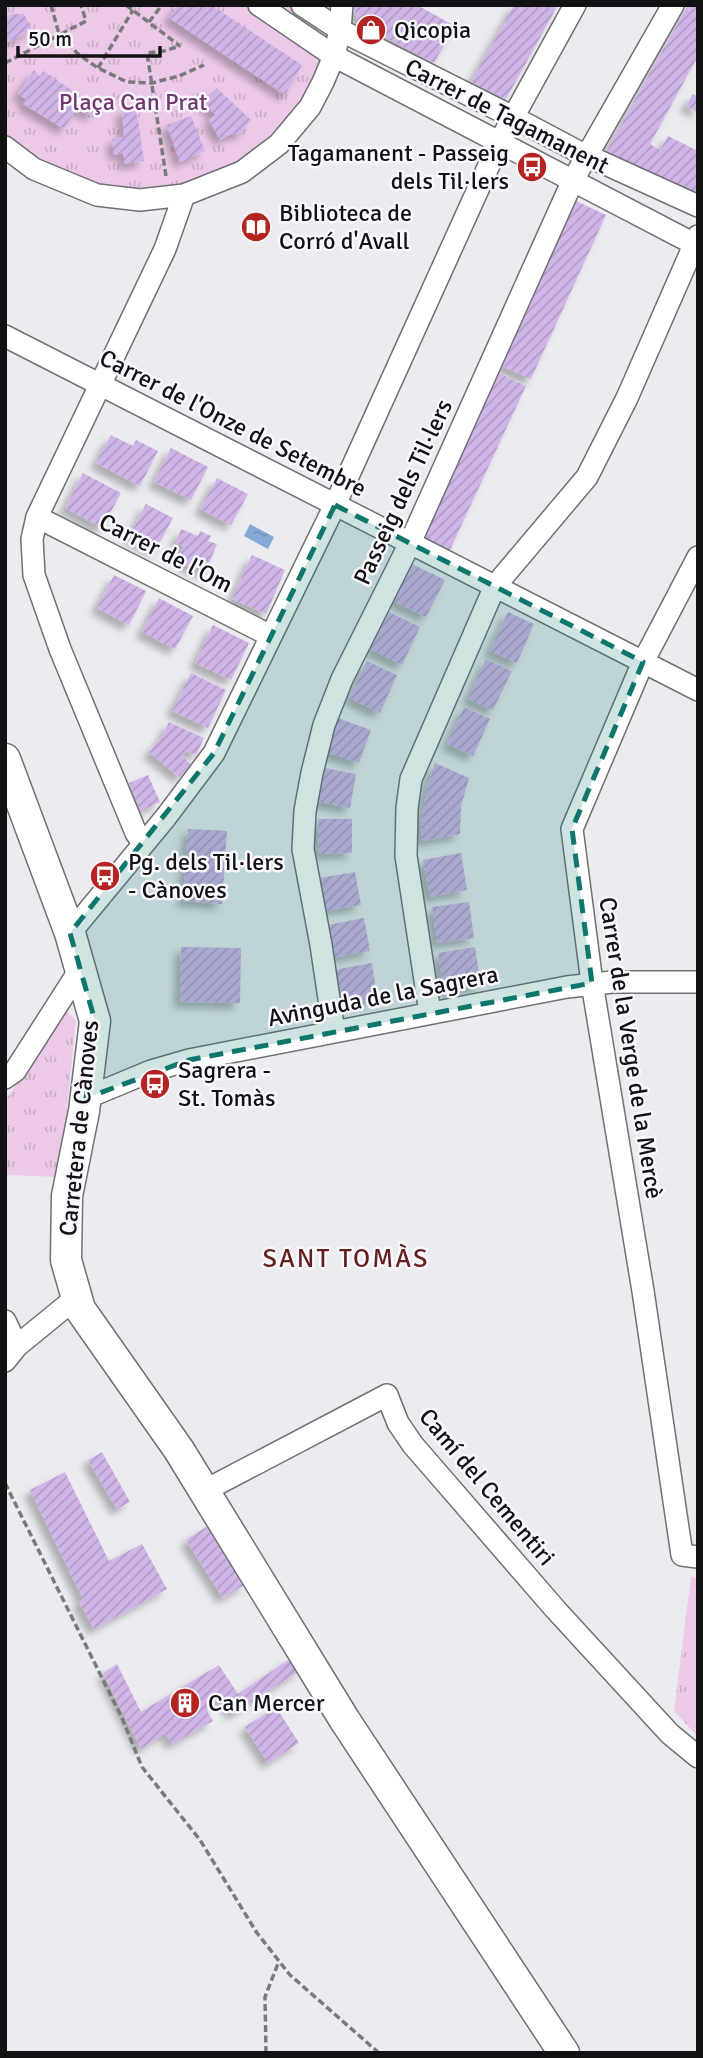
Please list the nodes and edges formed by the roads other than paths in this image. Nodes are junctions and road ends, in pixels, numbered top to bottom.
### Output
1 (259, 5) edge
2 (302, 5) edge
3 (342, 5) edge
4 (575, 5) edge
5 (673, 5) edge
6 (340, 30) junction
7 (334, 56) junction
8 (513, 117) junction
9 (499, 143) junction
10 (5, 147) edge
11 (586, 156) junction
12 (573, 180) junction
13 (184, 195) junction
14 (698, 206) edge
15 (696, 242) edge
16 (5, 336) edge
17 (101, 385) junction
18 (335, 505) junction
19 (37, 517) junction
20 (410, 543) junction
21 (698, 557) edge
22 (495, 586) junction
23 (271, 636) junction
24 (643, 662) junction
25 (698, 690) edge
26 (5, 759) edge
27 (143, 843) junction
28 (70, 933) junction
29 (81, 968) junction
30 (698, 982) edge
31 (592, 984) junction
32 (430, 1013) junction
33 (334, 1032) junction
34 (5, 1079) edge
35 (86, 1098) junction
36 (77, 1297) junction
37 (5, 1321) edge
38 (11, 1354) edge
39 (204, 1491) junction
40 (698, 1557) edge
41 (698, 1757) edge
42 (564, 2053) edge

1 - 7 street, Carrer de Tagamanent
2 - 6 street, Carrer de Tagamanent
3 - 6 street
4 - 8 street
5 - 11 street, Passeig dels Til·lers
6 - 7 street
6 - 8 street, Carrer de Tagamanent
7 - 9 street, Carrer de Tagamanent
7 - 13 street
8 - 9 street
8 - 11 street, Carrer de Tagamanent
9 - 12 street, Carrer de Tagamanent
9 - 18 street
10 - 13 street
11 - 12 street, Passeig dels Til·lers
11 - 14 street, Carrer de Tagamanent
12 - 15 street, Carrer de Tagamanent
12 - 20 street, Passeig dels Til·lers
13 - 17 street
15 - 22 street
16 - 17 street, Carrer de l'Onze de Setembre
17 - 18 street, Carrer de l'Onze de Setembre
17 - 19 street
18 - 20 street, Carrer de l'Onze de Setembre
18 - 23 street
19 - 23 street, Carrer de l'Om
19 - 27 street
20 - 22 street, Carrer de l'Onze de Setembre
20 - 33 street, Passeig dels Til·lers
21 - 24 street, Carrer de la Verge de la Mercè
22 - 24 street, Carrer de l'Onze de Setembre
22 - 32 street
23 - 27 street
24 - 25 street, Carrer de l'Onze de Setembre
24 - 31 street, Carrer de la Verge de la Mercè
26 - 28 street, Carretera de Cànoves
27 - 28 street
28 - 29 street, Carretera de Cànoves
29 - 34 street
29 - 35 street, Carretera de Cànoves
30 - 31 street, Avinguda de la Sagrera
31 - 32 street, Avinguda de la Sagrera
31 - 40 street, Carrer de la Verge de la Mercè
32 - 33 street, Avinguda de la Sagrera
33 - 35 street, Avinguda de la Sagrera
35 - 36 street, Carretera de Cànoves
36 - 38 street
36 - 39 street, Carretera de Cànoves
37 - 38 street
39 - 41 street, Camí del Cementiri
39 - 42 street, Carretera de Cànoves

